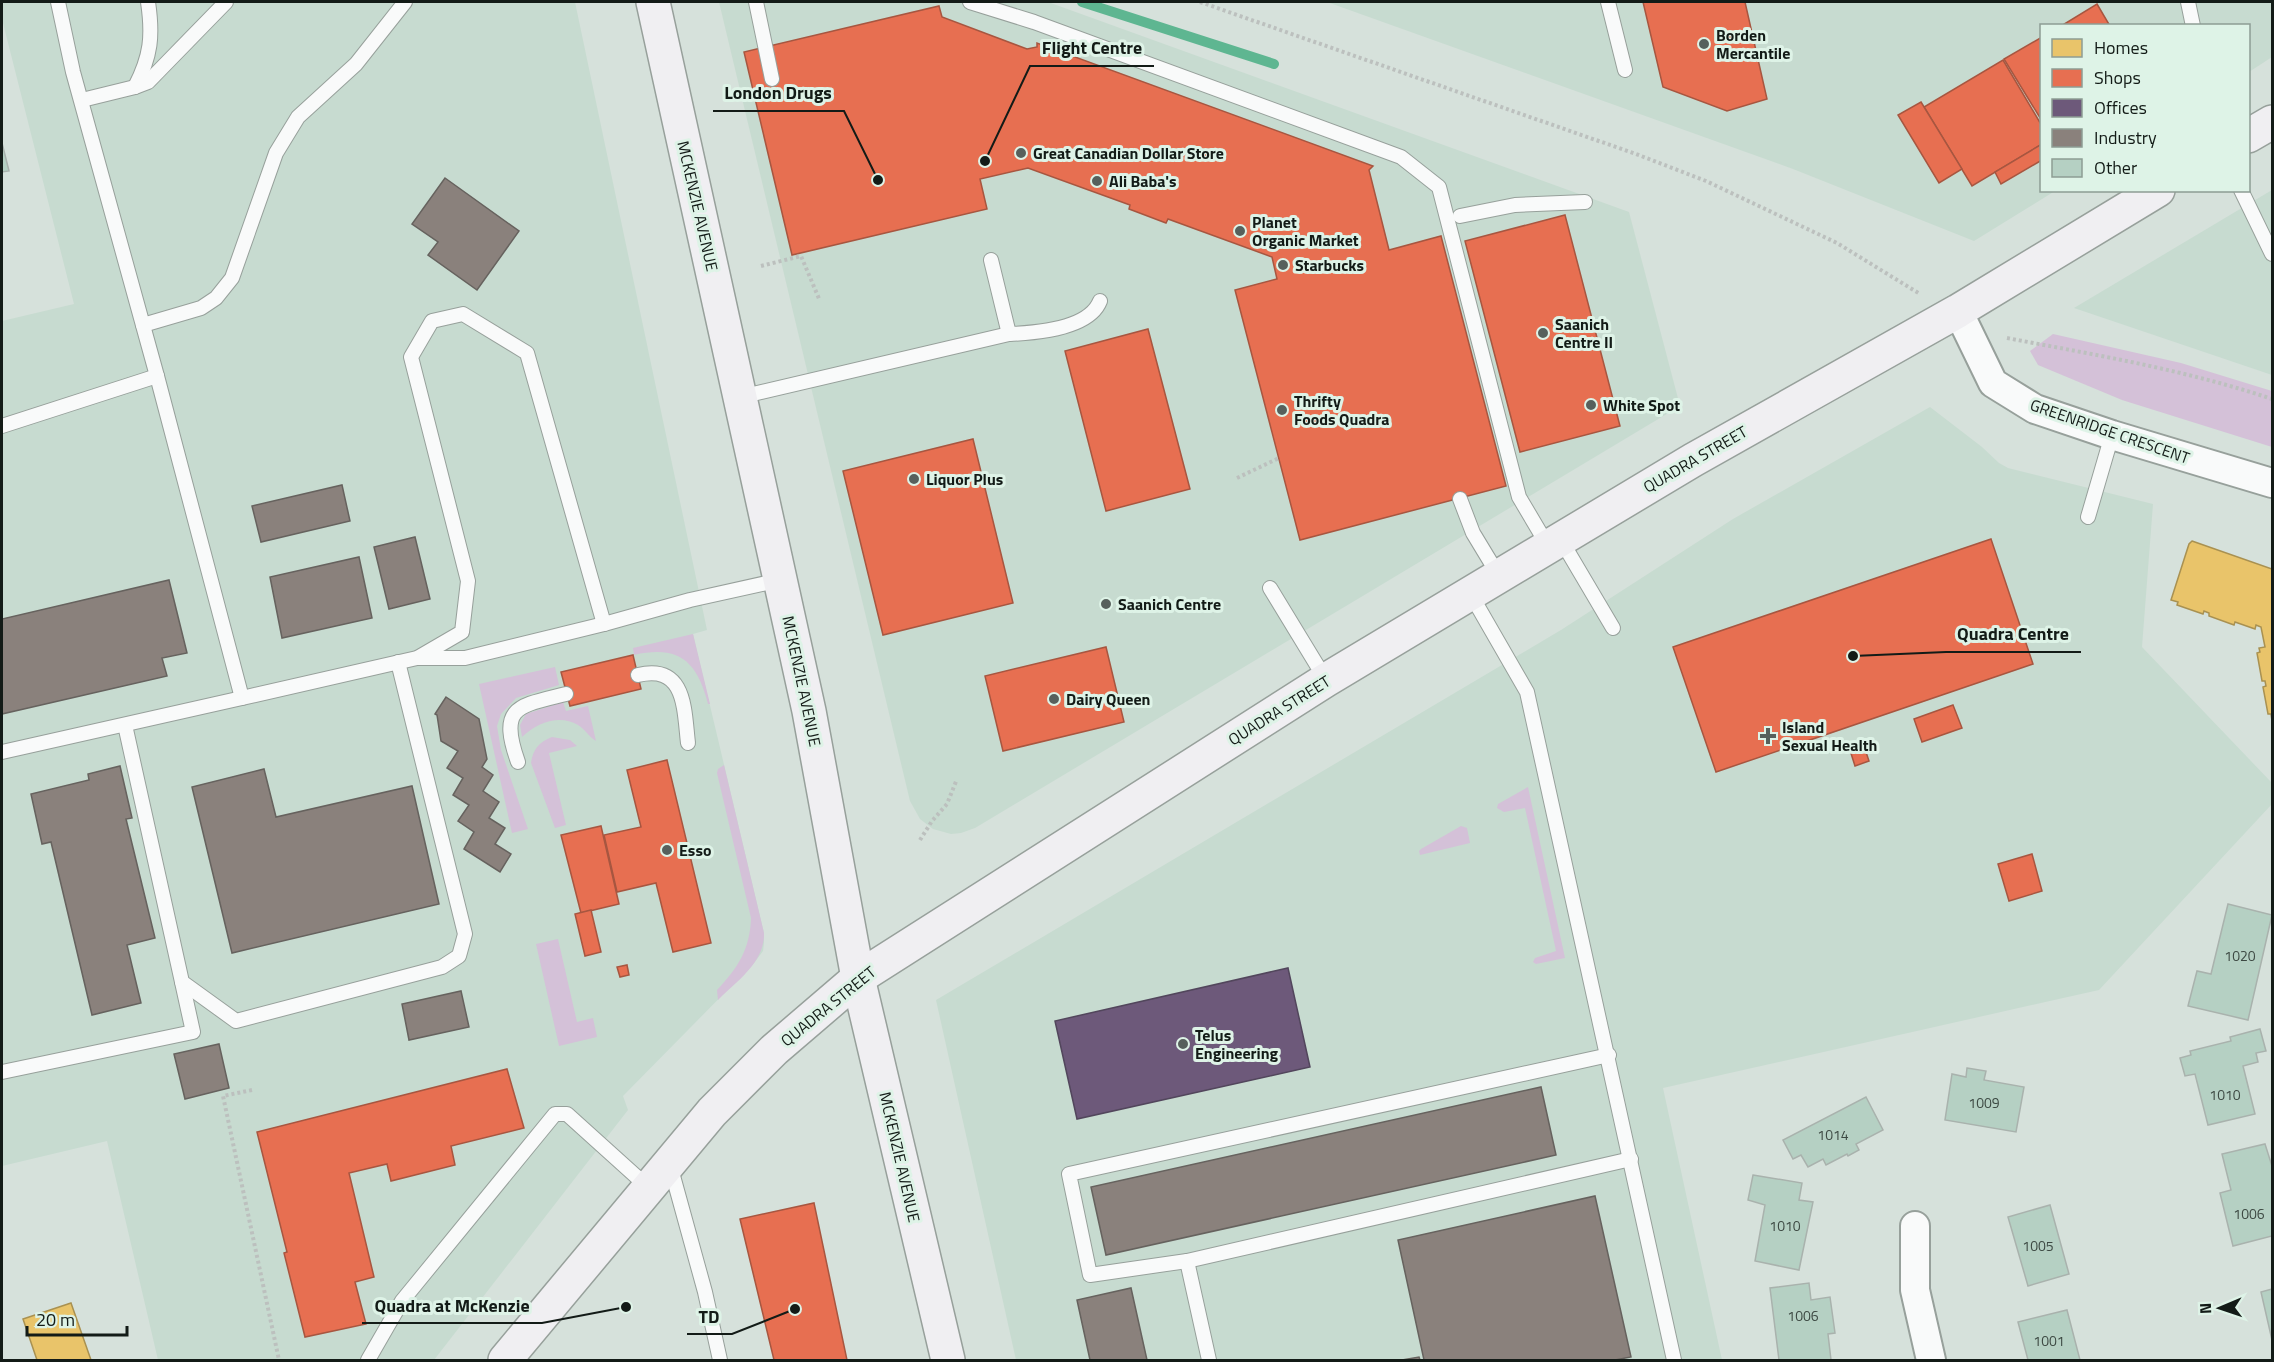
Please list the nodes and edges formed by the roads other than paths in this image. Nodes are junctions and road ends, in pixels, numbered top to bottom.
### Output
1 (58, 2) edge
2 (148, 2) edge
3 (226, 2) edge
4 (405, 2) edge
5 (653, 2) edge
6 (756, 2) edge
7 (970, 2) edge
8 (1608, 2) edge
9 (2188, 2) edge
10 (2193, 24) edge
11 (1625, 70) dead end
12 (772, 79) dead end
13 (135, 87) junction
14 (82, 100) junction
15 (2272, 122) edge
16 (2250, 135) edge
17 (2155, 192) edge
18 (2242, 192) edge
19 (1585, 202) dead end
20 (1460, 216) dead end
21 (2272, 254) edge
22 (991, 260) dead end
23 (1100, 301) dead end
24 (1958, 311) junction
25 (143, 325) junction
26 (1009, 334) junction
27 (158, 376) junction
28 (740, 397) junction
29 (2, 426) edge
30 (2112, 435) junction
31 (2272, 483) edge
32 (1460, 499) dead end
33 (2088, 518) dead end
34 (1554, 542) junction
35 (1499, 576) junction
36 (781, 579) junction
37 (1270, 588) dead end
38 (1470, 594) junction
39 (603, 624) junction
40 (1613, 628) dead end
41 (417, 658) junction
42 (398, 662) junction
43 (638, 675) dead end
44 (1326, 680) junction
45 (566, 694) dead end
46 (242, 698) junction
47 (124, 725) junction
48 (688, 743) dead end
49 (2, 752) edge
50 (518, 762) dead end
51 (858, 978) junction
52 (182, 982) junction
53 (1609, 1055) junction
54 (2, 1072) edge
55 (1631, 1159) junction
56 (670, 1163) junction
57 (649, 1188) junction
58 (1915, 1226) dead end
59 (1187, 1261) junction
60 (368, 1360) edge
61 (505, 1360) edge
62 (720, 1360) edge
63 (948, 1360) edge
64 (1209, 1360) edge
65 (1674, 1360) edge
66 (1931, 1360) edge

1 - 14 lane
2 - 13 lane
3 - 13 lane
4 - 25 lane
5 - 28 main road, MCKENZIE AVENUE
6 - 12 lane
7 - 34 lane
8 - 11 lane
9 - 10 lane
13 - 14 lane
14 - 25 lane
15 - 16 main road
17 - 24 main road, QUADRA STREET
18 - 21 lane
19 - 20 lane
22 - 26 lane
23 - 26 lane
24 - 30 street, GREENRIDGE CRESCENT
24 - 34 main road, QUADRA STREET
25 - 27 lane
26 - 28 lane
27 - 29 lane
27 - 46 lane
28 - 36 main road, MCKENZIE AVENUE
30 - 31 street, GREENRIDGE CRESCENT
30 - 33 lane
32 - 35 lane
34 - 35 main road, QUADRA STREET
34 - 40 lane
35 - 38 main road, QUADRA STREET
36 - 39 lane
36 - 51 main road, MCKENZIE AVENUE
37 - 44 lane
38 - 44 main road, QUADRA STREET
38 - 53 lane
39 - 41 lane
39 - 41 lane
41 - 42 lane
42 - 46 lane
42 - 52 lane
43 - 48 lane
44 - 51 main road, QUADRA STREET
45 - 50 lane
46 - 47 lane
47 - 49 lane
47 - 52 lane
51 - 56 main road, QUADRA STREET
51 - 63 main road, MCKENZIE AVENUE
52 - 54 lane
53 - 55 lane
53 - 59 lane
55 - 59 lane
55 - 65 lane
56 - 57 main road, QUADRA STREET
56 - 62 lane
57 - 60 lane
57 - 61 main road, QUADRA STREET
58 - 66 street
59 - 64 lane

